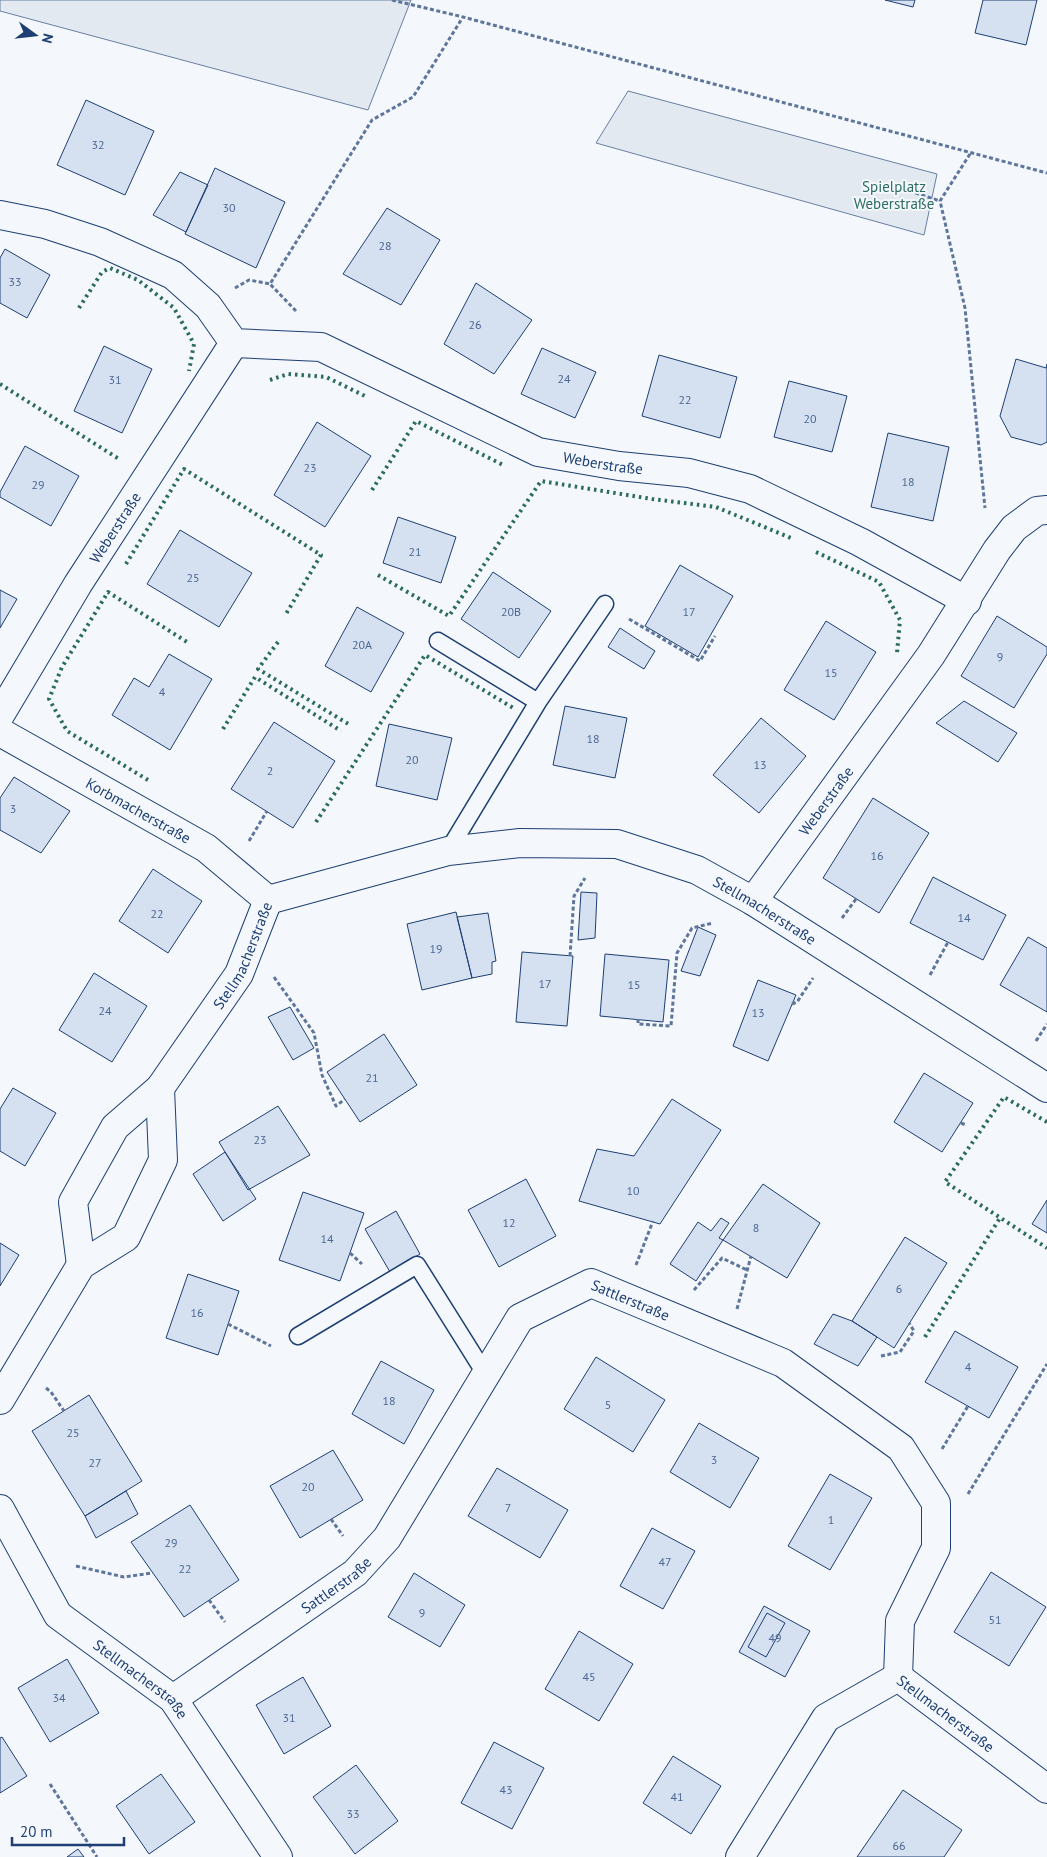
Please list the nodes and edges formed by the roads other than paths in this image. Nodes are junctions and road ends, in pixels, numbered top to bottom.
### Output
1 (0, 215) edge
2 (234, 343) junction
3 (1047, 510) edge
4 (967, 601) junction
5 (605, 604) road end
6 (438, 640) dead end
7 (538, 702) junction
8 (0, 715) edge
9 (0, 732) edge
10 (448, 851) junction
11 (268, 900) junction
12 (753, 901) junction
13 (160, 1088) junction
14 (1047, 1088) edge
15 (81, 1265) junction
16 (298, 1336) dead end
17 (486, 1375) junction
18 (0, 1400) edge
19 (0, 1508) edge
20 (898, 1677) junction
21 (173, 1699) junction
22 (1047, 1789) edge
23 (278, 1857) edge
24 (740, 1857) edge

1 - 2 street
2 - 4 street, Weberstraße
2 - 8 street, Weberstraße
3 - 4 street, Weberstraße
4 - 12 street, Weberstraße
5 - 7 lane
6 - 7 lane
7 - 10 lane
9 - 11 street, Korbmacherstraße
10 - 11 street, Stellmacherstraße
10 - 12 street, Stellmacherstraße
11 - 13 street, Stellmacherstraße
12 - 14 street, Stellmacherstraße
13 - 15 street, Stellmacherstraße
13 - 15 street
15 - 18 street
16 - 17 lane
17 - 20 street, Sattlerstraße
17 - 21 street, Sattlerstraße
19 - 21 street, Stellmacherstraße
20 - 22 street, Stellmacherstraße
20 - 24 street, Stellmacherstraße
21 - 23 street, Stellmacherstraße

